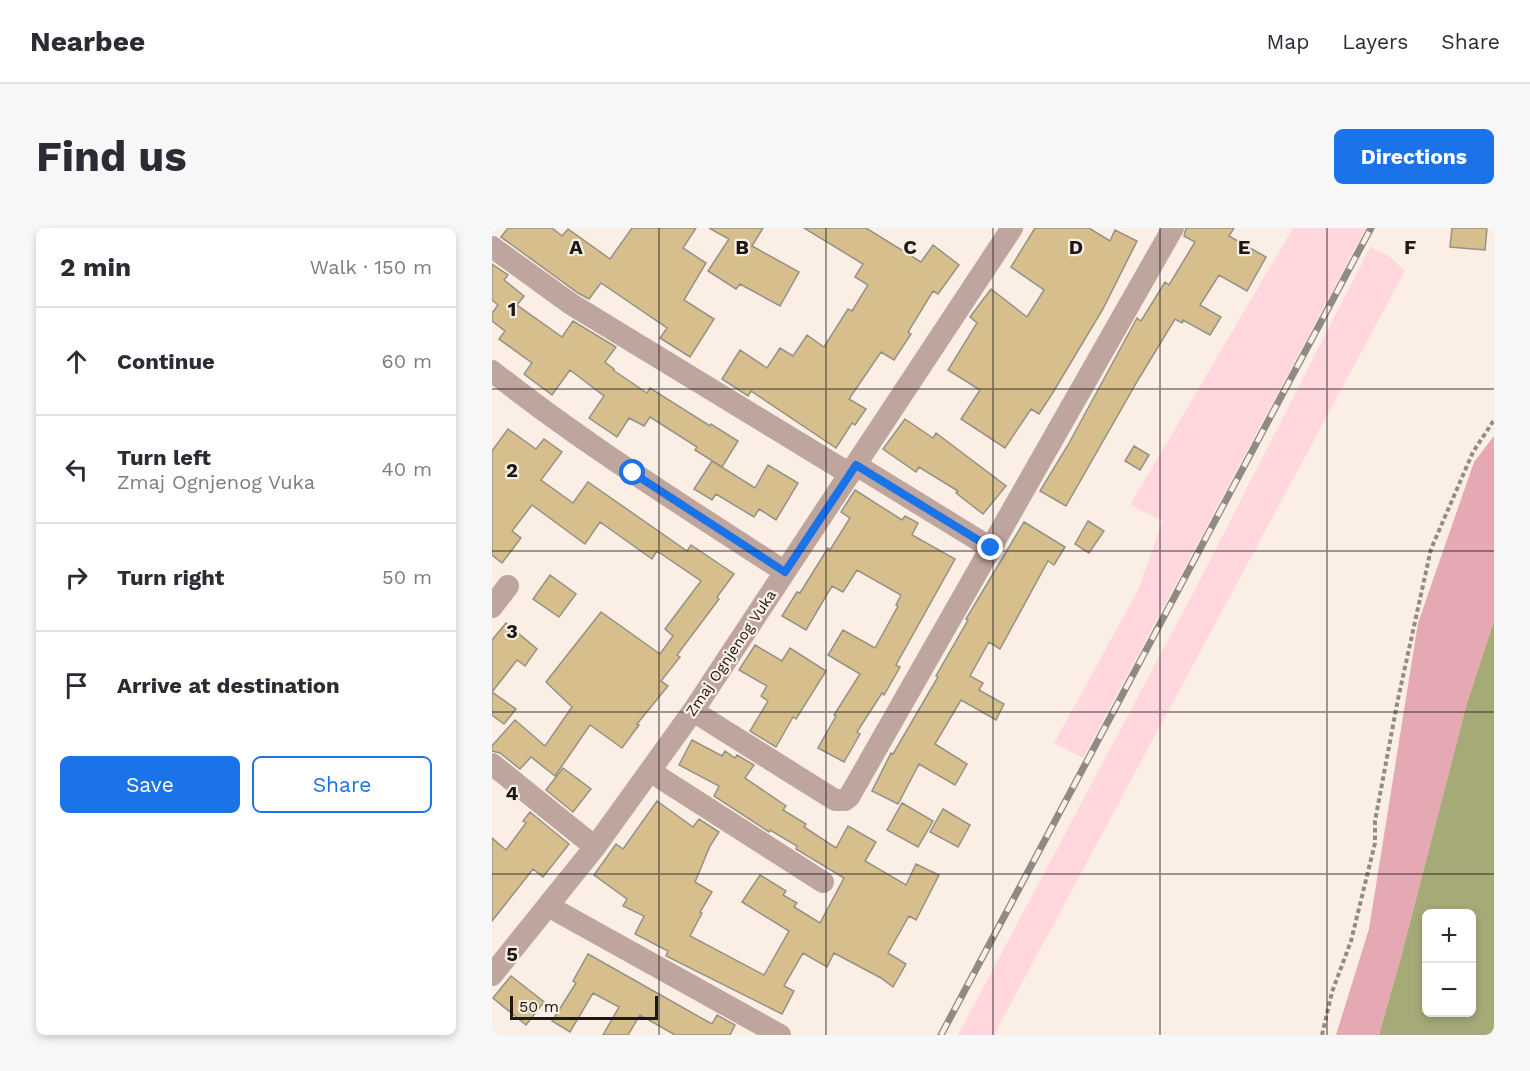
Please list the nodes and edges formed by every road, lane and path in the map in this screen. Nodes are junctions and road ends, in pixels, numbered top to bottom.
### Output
1 (1012, 228) edge
2 (1173, 228) edge
3 (492, 247) edge
4 (492, 371) edge
5 (1494, 420) edge
6 (853, 469) junction
7 (991, 548) junction
8 (785, 572) junction
9 (508, 586) dead end
10 (492, 607) edge
11 (693, 711) junction
12 (492, 764) edge
13 (651, 770) junction
14 (595, 847) junction
15 (823, 882) dead end
16 (548, 906) junction
17 (492, 975) edge
18 (780, 1035) edge
19 (1322, 1035) edge

1 - 6 street, Zmaj Ognjenog Vuka
2 - 7 street
3 - 6 street
4 - 8 street
5 - 19 path
6 - 7 street
6 - 8 street, Zmaj Ognjenog Vuka
7 - 11 street
8 - 11 street, Zmaj Ognjenog Vuka
9 - 10 street
11 - 13 street, Zmaj Ognjenog Vuka
12 - 14 street
13 - 14 street, Zmaj Ognjenog Vuka
13 - 15 street
14 - 16 street, Zmaj Ognjenog Vuka
16 - 17 street, Zmaj Ognjenog Vuka
16 - 18 street

